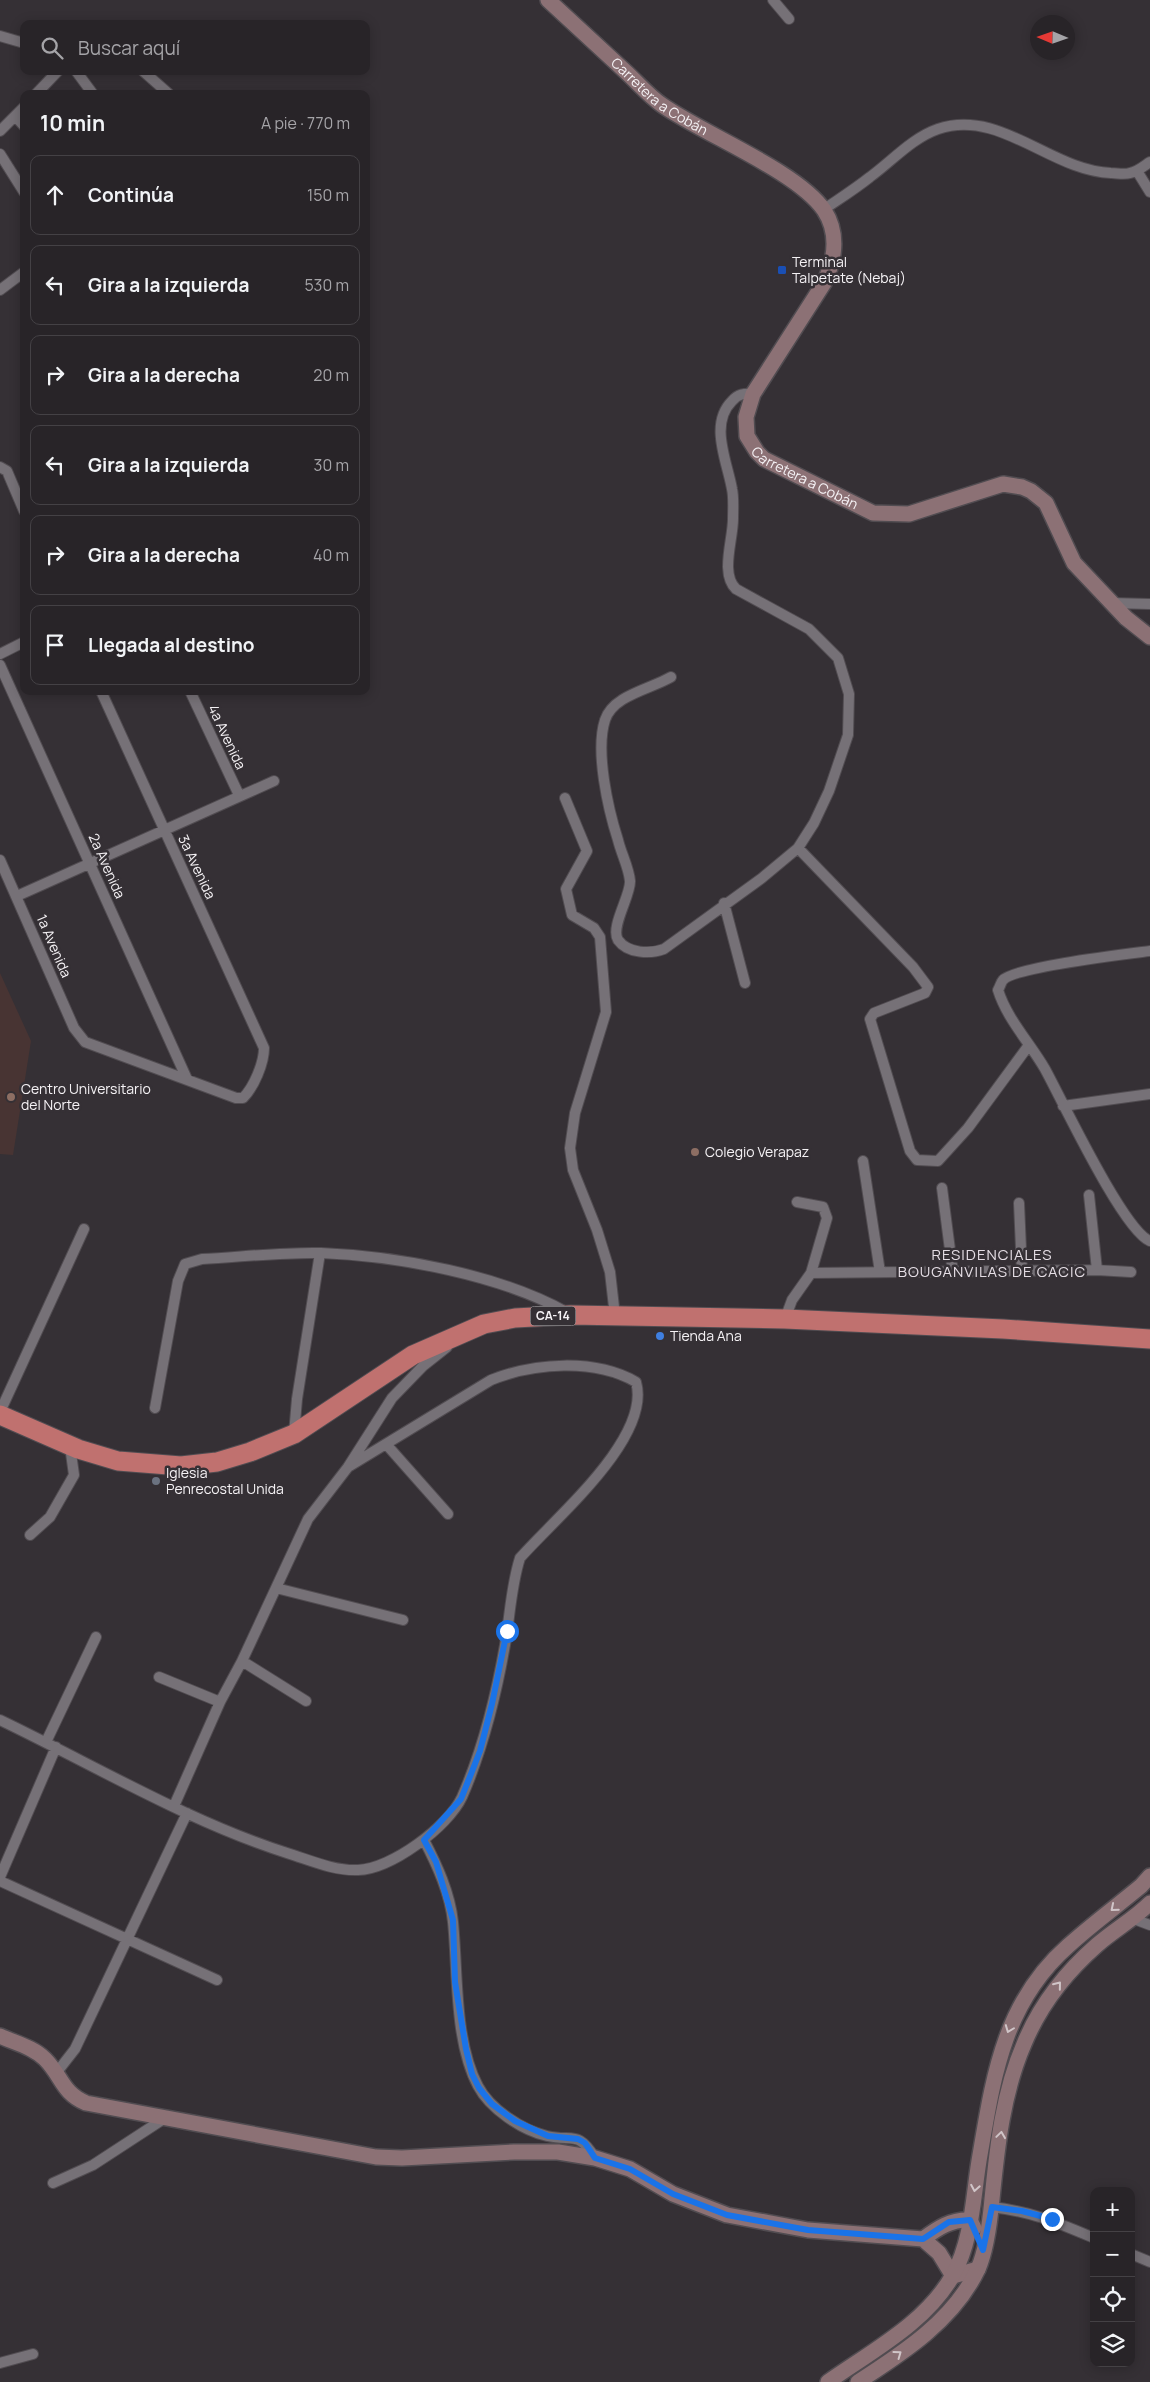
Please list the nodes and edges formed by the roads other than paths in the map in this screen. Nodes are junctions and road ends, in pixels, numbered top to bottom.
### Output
1 (548, 0) edge
2 (773, 0) edge
3 (789, 19) dead end
4 (0, 36) edge
5 (20, 42) edge
6 (54, 75) edge
7 (79, 75) edge
8 (148, 75) edge
9 (40, 90) edge
10 (90, 90) edge
11 (164, 90) edge
12 (20, 111) edge
13 (15, 116) junction
14 (20, 122) edge
15 (0, 131) edge
16 (0, 154) edge
17 (1150, 162) edge
18 (1137, 170) junction
19 (20, 186) edge
20 (1150, 192) edge
21 (824, 210) junction
22 (20, 275) edge
23 (0, 290) edge
24 (753, 394) junction
25 (4, 469) edge
26 (20, 503) edge
27 (1111, 603) junction
28 (1150, 604) edge
29 (1150, 637) edge
30 (20, 644) edge
31 (0, 654) edge
32 (0, 666) edge
33 (671, 677) dead end
34 (105, 695) edge
35 (192, 695) edge
36 (274, 781) dead end
37 (239, 795) junction
38 (565, 798) dead end
39 (164, 829) junction
40 (798, 848) junction
41 (0, 860) edge
42 (92, 864) junction
43 (17, 896) junction
44 (724, 903) junction
45 (1150, 951) edge
46 (745, 983) dead end
47 (1030, 1045) junction
48 (187, 1079) junction
49 (1150, 1094) edge
50 (1063, 1106) junction
51 (863, 1161) dead end
52 (942, 1188) dead end
53 (1089, 1196) dead end
54 (797, 1202) dead end
55 (1019, 1203) dead end
56 (84, 1230) dead end
57 (1150, 1241) edge
58 (320, 1253) junction
59 (1097, 1270) junction
60 (880, 1272) junction
61 (1022, 1272) junction
62 (1132, 1272) dead end
63 (810, 1273) junction
64 (953, 1273) junction
65 (571, 1315) junction
66 (615, 1316) junction
67 (785, 1319) junction
68 (461, 1336) junction
69 (1150, 1339) edge
70 (155, 1408) dead end
71 (0, 1414) edge
72 (294, 1434) junction
73 (386, 1444) junction
74 (70, 1446) junction
75 (348, 1467) junction
76 (448, 1514) dead end
77 (30, 1535) dead end
78 (276, 1588) junction
79 (403, 1620) dead end
80 (96, 1637) dead end
81 (242, 1661) junction
82 (160, 1677) dead end
83 (306, 1701) dead end
84 (220, 1702) junction
85 (0, 1720) edge
86 (46, 1742) junction
87 (56, 1747) junction
88 (174, 1806) junction
89 (187, 1813) junction
90 (424, 1840) junction
91 (1150, 1876) edge
92 (0, 1877) edge
93 (0, 1881) edge
94 (1150, 1903) edge
95 (1134, 1919) junction
96 (1150, 1925) edge
97 (128, 1940) junction
98 (217, 1980) dead end
99 (0, 2036) edge
100 (57, 2072) junction
101 (165, 2118) junction
102 (595, 2158) junction
103 (53, 2183) dead end
104 (992, 2207) junction
105 (970, 2220) junction
106 (1090, 2236) edge
107 (923, 2239) junction
108 (983, 2250) junction
109 (1135, 2256) edge
110 (1150, 2262) edge
111 (978, 2269) junction
112 (953, 2276) junction
113 (33, 2354) dead end
114 (0, 2363) edge
115 (828, 2382) edge
116 (858, 2382) edge

1 - 21 street, Carretera a Cobán
2 - 3 street
4 - 5 street
6 - 9 street
7 - 10 street
8 - 11 street
12 - 13 street
13 - 14 street
13 - 15 street
16 - 19 street
17 - 18 street
18 - 20 street
18 - 21 street
21 - 24 street, Carretera a Cobán
22 - 23 street
24 - 27 street, Carretera a Cobán
24 - 40 street
25 - 26 street
27 - 28 street
27 - 29 street, Carretera a Cobán
30 - 31 street
32 - 42 street, 2a Avenida
33 - 44 street
34 - 39 street, 3a Avenida
35 - 37 street, 4a Avenida
36 - 37 street
37 - 39 street
38 - 66 street
39 - 42 street
39 - 48 street, 3a Avenida
40 - 44 street
40 - 47 street
41 - 43 street, 1a Avenida
42 - 43 street
42 - 48 street, 2a Avenida
43 - 48 street, 1a Avenida
44 - 46 street
45 - 47 street
47 - 50 street
49 - 50 street
50 - 57 street
51 - 60 street
52 - 64 street
53 - 59 street
54 - 63 street
55 - 61 street
56 - 71 street
58 - 65 street
58 - 70 street
58 - 72 street
59 - 61 street
59 - 62 street
60 - 63 street
60 - 64 street
61 - 64 street
63 - 67 street
65 - 66 highway, CA-14
65 - 68 highway, CA-14
66 - 67 highway, CA-14
67 - 69 highway, CA-14
68 - 72 highway, CA-14
68 - 75 street
71 - 74 highway, CA-14
72 - 74 highway, CA-14
73 - 75 street
73 - 76 street
73 - 90 street
74 - 77 street
75 - 78 street
78 - 79 street
78 - 81 street
80 - 86 street
81 - 83 street
81 - 84 street
82 - 84 street
84 - 88 street
85 - 86 street
86 - 87 street
87 - 88 street
87 - 92 street
88 - 89 street
89 - 90 street
89 - 97 street
90 - 102 street
91 -> 105 street
93 - 97 street
94 - 95 street
95 - 96 street
104 -> 95 street
97 - 98 street
97 - 100 street
99 - 100 street
100 - 101 street
101 - 102 street
101 - 103 street
102 - 107 street
104 - 106 street
104 - 108 street
105 - 107 street
105 - 108 street
105 - 112 street
107 - 112 street
108 - 111 street
109 - 110 street
111 - 112 street
116 -> 111 street
112 - 115 street
113 - 114 street

